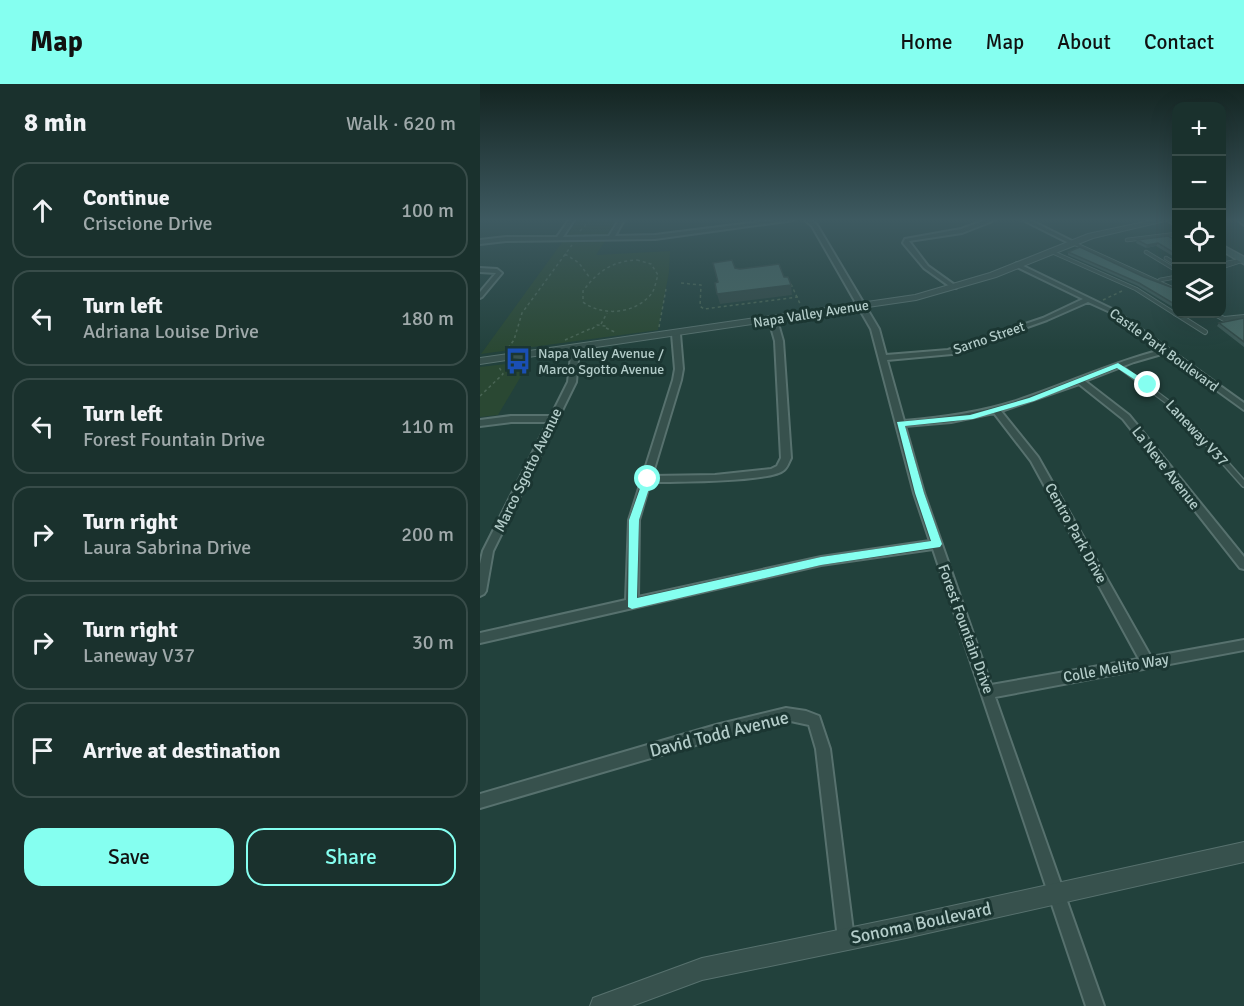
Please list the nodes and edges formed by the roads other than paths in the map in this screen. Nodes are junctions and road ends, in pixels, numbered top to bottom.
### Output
1 (836, 263) edge
2 (923, 263) edge
3 (1022, 263) edge
4 (1077, 263) edge
5 (1118, 263) edge
6 (1017, 265) junction
7 (480, 270) edge
8 (1172, 278) edge
9 (1158, 281) junction
10 (954, 287) junction
11 (1172, 288) edge
12 (480, 296) edge
13 (1089, 299) junction
14 (862, 306) junction
15 (1244, 317) edge
16 (1222, 318) edge
17 (773, 320) junction
18 (1205, 332) dead end
19 (676, 334) junction
20 (575, 349) junction
21 (1166, 351) junction
22 (884, 358) junction
23 (480, 361) edge
24 (1118, 365) junction
25 (1080, 381) junction
26 (1244, 407) edge
27 (996, 410) junction
28 (553, 418) junction
29 (480, 423) edge
30 (900, 424) junction
31 (648, 479) junction
32 (1244, 484) edge
33 (937, 544) junction
34 (1244, 565) edge
35 (480, 591) edge
36 (632, 604) junction
37 (480, 638) edge
38 (1244, 645) edge
39 (1148, 662) junction
40 (989, 692) junction
41 (480, 801) edge
42 (1244, 852) edge
43 (1057, 894) junction
44 (846, 939) junction
45 (601, 1006) edge
46 (1095, 1006) edge

1 - 14 street, Forest Fountain Drive
2 - 10 street
3 - 6 street, Napa Valley Avenue
4 - 18 lane
5 - 9 lane
6 - 10 street, Napa Valley Avenue
6 - 13 street, Castle Park Boulevard
7 - 12 street
8 - 9 lane
9 - 11 lane
10 - 14 street, Napa Valley Avenue
13 - 21 street, Castle Park Boulevard
13 - 22 street, Sarno Street
14 - 17 street, Napa Valley Avenue
14 - 22 street, Forest Fountain Drive
15 - 16 lane
17 - 19 street, Napa Valley Avenue
17 - 31 street
19 - 20 street, Napa Valley Avenue
19 - 31 street
20 - 23 street, Napa Valley Avenue
20 - 28 street, Marco Sgotto Avenue
21 - 24 street
21 - 26 street, Castle Park Boulevard
22 - 30 street, Forest Fountain Drive
24 - 25 street
24 - 32 lane, Laneway V37
25 - 27 street
25 - 34 street, La Neve Avenue
27 - 30 street
27 - 39 street, Centro Park Drive
28 - 29 street
28 - 35 street, Marco Sgotto Avenue
30 - 33 street, Forest Fountain Drive
31 - 36 street
33 - 36 street
33 - 40 street, Forest Fountain Drive
36 - 37 street
38 - 39 street, Colle Melito Way
39 - 40 street, Colle Melito Way
40 - 43 street, Forest Fountain Drive
41 - 44 street, David Todd Avenue
42 - 43 street, Sonoma Boulevard
43 - 44 street, Sonoma Boulevard
43 - 46 street, Forest Fountain Drive
44 - 45 street, Sonoma Boulevard

